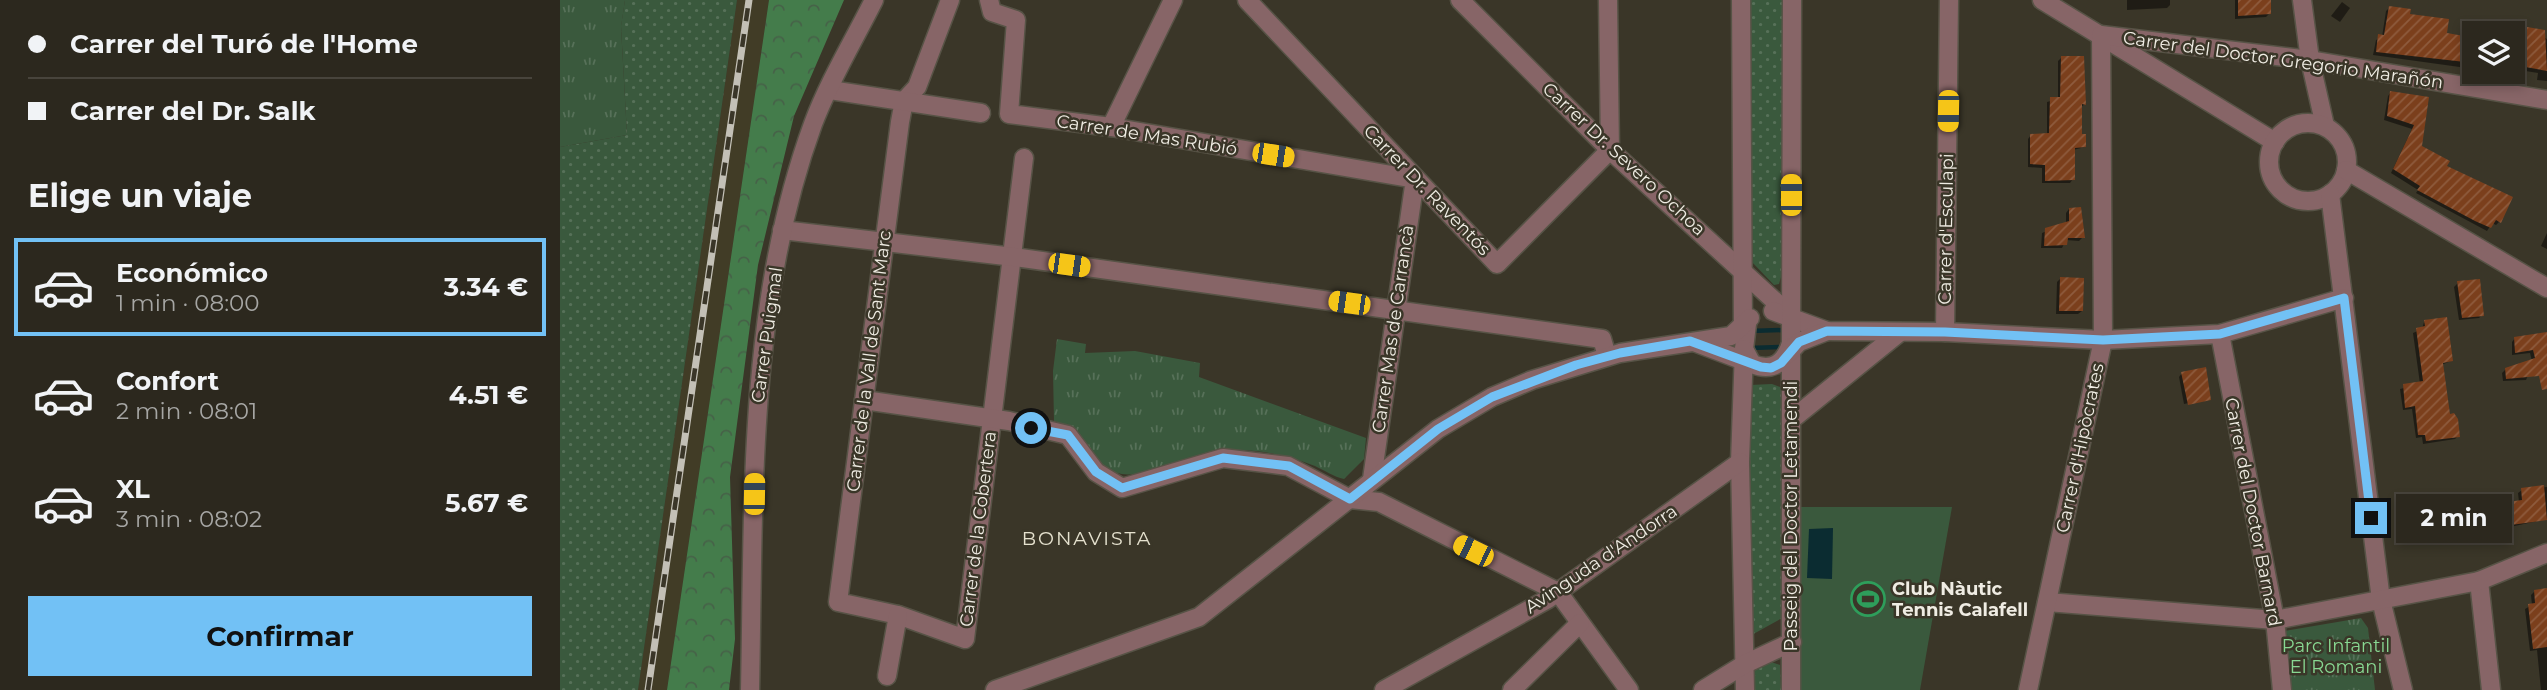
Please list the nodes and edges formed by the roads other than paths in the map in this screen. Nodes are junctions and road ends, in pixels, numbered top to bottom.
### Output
1 (874, 0) edge
2 (950, 0) edge
3 (989, 0) edge
4 (1173, 0) edge
5 (1247, 0) edge
6 (1460, 0) edge
7 (1608, 0) edge
8 (1741, 0) edge
9 (1791, 0) edge
10 (1949, 0) edge
11 (2042, 0) edge
12 (2302, 0) edge
13 (2101, 35) junction
14 (2310, 60) junction
15 (830, 90) junction
16 (2547, 100) edge
17 (904, 101) junction
18 (981, 113) dead end
19 (2325, 126) junction
20 (1111, 127) junction
21 (2275, 142) junction
22 (1609, 150) junction
23 (1024, 158) dead end
24 (2347, 170) junction
25 (1415, 179) junction
26 (2330, 194) junction
27 (782, 230) junction
28 (885, 242) junction
29 (1014, 257) junction
30 (1741, 269) junction
31 (2547, 288) edge
32 (2344, 298) junction
33 (1396, 310) junction
34 (1827, 331) junction
35 (1900, 332) junction
36 (1945, 332) junction
37 (2220, 334) junction
38 (1790, 339) junction
39 (2103, 340) junction
40 (1690, 341) junction
41 (1746, 342) junction
42 (1607, 356) junction
43 (864, 400) junction
44 (991, 419) junction
45 (1791, 420) junction
46 (1740, 461) junction
47 (1372, 479) junction
48 (1350, 499) junction
49 (2547, 553) edge
50 (2479, 581) junction
51 (1558, 592) junction
52 (2381, 600) junction
53 (2047, 602) junction
54 (898, 615) junction
55 (2275, 620) junction
56 (1580, 623) junction
57 (965, 639) joint
58 (1792, 642) junction
59 (1745, 664) junction
60 (887, 676) dead end
61 (750, 690) edge
62 (995, 690) edge
63 (1384, 690) edge
64 (1512, 690) edge
65 (1629, 690) edge
66 (1703, 690) edge
67 (1745, 690) edge
68 (1791, 690) edge
69 (2028, 690) edge
70 (2282, 690) edge
71 (2403, 690) edge
72 (2491, 690) edge

1 - 15 street, Carrer Puigmal
2 - 17 street, Carrer de la Vall de Sant Marc
3 - 20 street, Carrer de Mas Rubió
4 - 20 street
5 - 25 street, Carrer Dr. Raventós
6 - 22 street, Carrer Dr. Severo Ochoa
7 - 22 street
8 - 30 street
9 - 38 street, Passeig del Doctor Letamendi
10 - 36 street, Carrer d'Esculapi
11 - 13 street
12 - 14 street
13 - 14 street, Carrer del Doctor Gregorio Marañón
13 - 21 street
13 - 39 street, Carrer d'Hipòcrates
14 - 16 street, Carrer del Doctor Gregorio Marañón
14 - 19 street
15 - 17 street
15 - 27 street, Carrer Puigmal
17 - 18 street
17 - 28 street, Carrer de la Vall de Sant Marc
19 - 21 street
19 - 24 street
20 - 25 street, Carrer de Mas Rubió
21 - 26 street
22 - 25 street, Carrer Dr. Raventós
22 - 30 street, Carrer Dr. Severo Ochoa
23 - 29 street, Carrer de la Cobertera
24 - 26 street
24 - 31 street
25 - 33 street, Carrer Mas de Carrancà
26 - 32 street
27 - 28 street
27 - 61 street, Carrer Puigmal
28 - 29 street
28 - 43 street, Carrer de la Vall de Sant Marc
29 - 33 street
29 - 44 street, Carrer de la Cobertera
30 - 38 street, Carrer Dr. Severo Ochoa
30 - 41 street
32 - 37 street
32 - 52 street
33 - 42 street
33 - 47 street, Carrer Mas de Carrancà
34 - 35 street
34 - 38 street
34 - 38 street
35 - 36 street
35 - 45 street
36 - 39 street
37 - 39 street
37 - 55 street, Carrer del Doctor Barnard
38 - 41 street
38 - 41 street
38 - 45 street, Passeig del Doctor Letamendi
39 - 53 street, Carrer d'Hipòcrates
40 - 41 street
40 - 41 street
40 - 42 street
41 - 46 street
42 - 47 street
43 - 44 street
43 - 54 street, Carrer de la Vall de Sant Marc
44 - 48 street
44 - 57 street, Carrer de la Cobertera
45 - 58 street, Passeig del Doctor Letamendi
46 - 51 street, Avinguda d'Andorra
46 - 59 street
47 - 48 street
48 - 51 street
48 - 62 street
49 - 50 street
50 - 52 street
50 - 72 street
51 - 56 street
51 - 63 street, Avinguda d'Andorra
52 - 55 street
52 - 71 street
53 - 55 street
53 - 69 street, Carrer d'Hipòcrates
54 - 57 street, Carrer de la Vall de Sant Marc
54 - 60 street
55 - 70 street, Carrer del Doctor Barnard
56 - 64 street
56 - 65 street
58 - 59 street
58 - 68 street, Passeig del Doctor Letamendi
59 - 66 street
59 - 67 street

